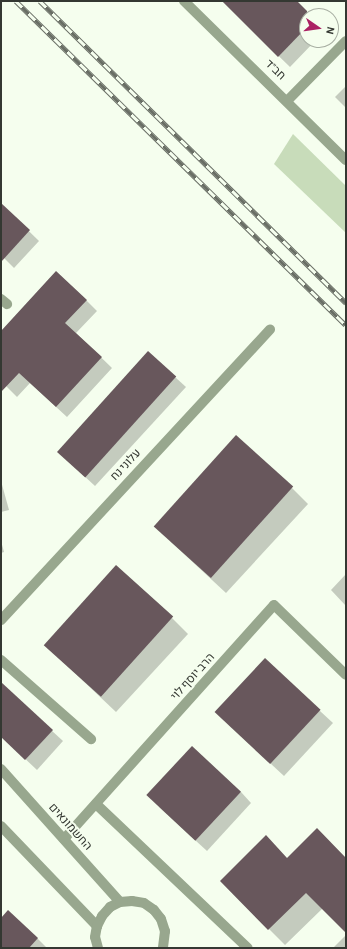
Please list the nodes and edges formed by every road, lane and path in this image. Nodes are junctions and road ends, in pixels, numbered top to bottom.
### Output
1 (184, 1) edge
2 (346, 42) edge
3 (287, 100) junction
4 (346, 160) edge
5 (270, 329) dead end
6 (1, 620) edge
7 (1, 660) edge
8 (346, 675) edge
9 (91, 739) dead end
10 (1, 769) edge
11 (96, 804) junction
12 (1, 826) edge
13 (64, 839) junction
14 (120, 902) junction
15 (97, 926) junction
16 (166, 946) edge
17 (98, 948) edge
18 (248, 948) edge

1 - 3 street, חב"ד
2 - 3 street
3 - 4 street, חב"ד
5 - 6 street, עלוני נח
7 - 9 street
8 - 11 street, הרב יוסף לוי
10 - 13 street, החשמונאים
11 - 13 street, הרב יוסף לוי
11 - 18 street
12 - 15 street
13 - 14 street, החשמונאים
14 - 15 street
14 - 16 street
15 - 17 street

